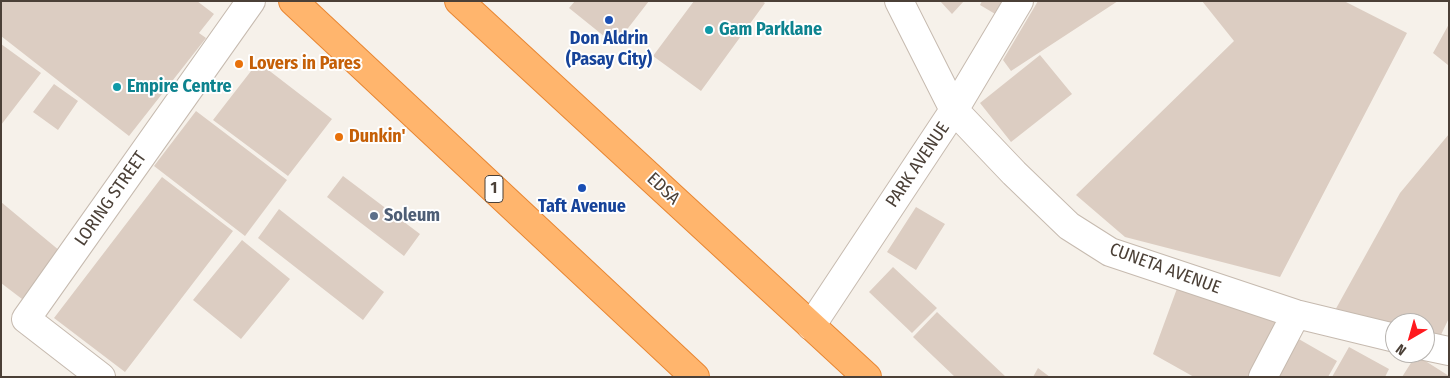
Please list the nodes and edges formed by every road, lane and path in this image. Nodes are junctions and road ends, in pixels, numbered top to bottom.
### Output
1 (251, 1) edge
2 (293, 1) edge
3 (459, 1) edge
4 (898, 1) edge
5 (1019, 1) edge
6 (954, 110) junction
7 (1296, 314) junction
8 (812, 326) junction
9 (1385, 336) edge
10 (1435, 348) edge
11 (1449, 351) edge
12 (101, 377) edge
13 (695, 377) edge
14 (867, 377) edge
15 (1263, 377) edge

1 - 12 street, LORING STREET
2 - 13 highway, 1
3 - 8 highway, EDSA
4 - 6 street, CUNETA AVENUE
5 - 6 street, PARK AVENUE
6 - 7 street, CUNETA AVENUE
6 - 8 street, PARK AVENUE
7 - 9 street, CUNETA AVENUE
7 - 15 street
8 - 14 highway, EDSA
10 - 11 street

